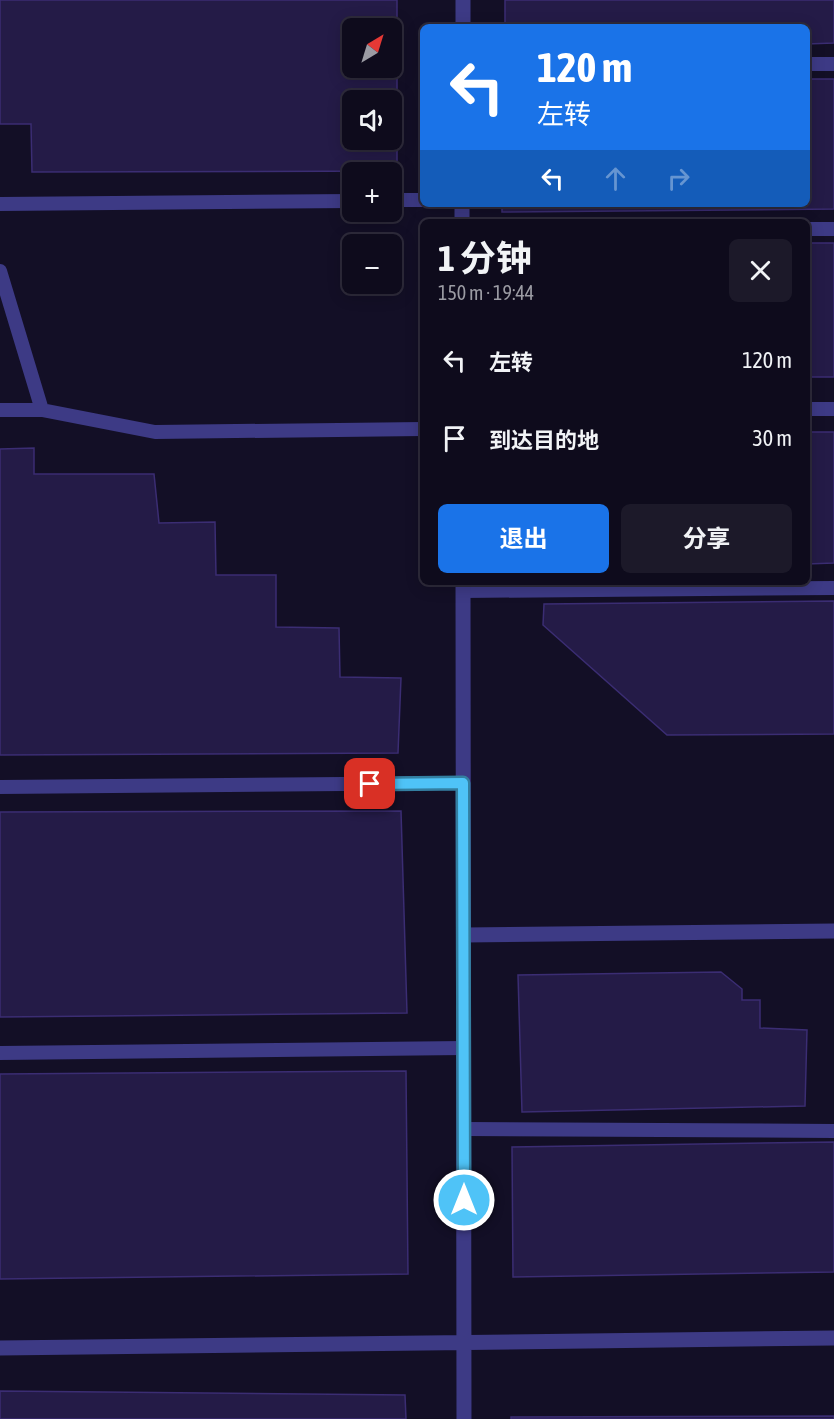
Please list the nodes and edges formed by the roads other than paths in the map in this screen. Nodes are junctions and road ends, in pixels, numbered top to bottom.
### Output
1 (463, 0) edge
2 (463, 24) edge
3 (810, 64) edge
4 (834, 64) edge
5 (402, 200) edge
6 (420, 200) edge
7 (342, 201) edge
8 (0, 204) edge
9 (810, 229) edge
10 (834, 229) edge
11 (0, 271) edge
12 (810, 409) edge
13 (834, 409) edge
14 (0, 410) edge
15 (42, 410) junction
16 (420, 429) edge
17 (463, 586) edge
18 (834, 588) edge
19 (463, 783) junction
20 (0, 787) edge
21 (834, 931) edge
22 (464, 935) junction
23 (464, 1048) junction
24 (0, 1053) edge
25 (465, 1129) junction
26 (834, 1131) edge
27 (834, 1338) edge
28 (464, 1341) junction
29 (0, 1348) edge
30 (465, 1419) edge

1 - 2 street
3 - 4 lane
5 - 6 lane
7 - 8 lane
9 - 10 lane
11 - 15 lane
12 - 13 lane
14 - 15 lane
15 - 16 lane
17 - 18 lane
17 - 19 street
19 - 20 lane
19 - 22 street
21 - 22 street
22 - 23 street
23 - 24 lane
23 - 25 street
25 - 26 lane
25 - 28 street
27 - 28 street
28 - 29 street
28 - 30 street

